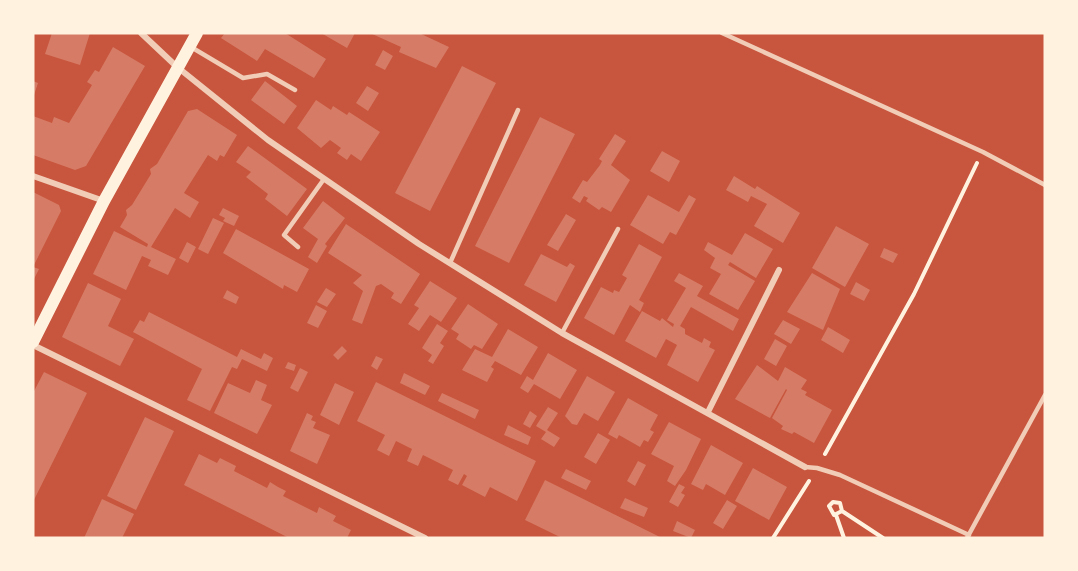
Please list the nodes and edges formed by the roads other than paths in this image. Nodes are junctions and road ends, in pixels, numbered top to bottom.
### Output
1 (141, 33) edge
2 (197, 33) edge
3 (722, 33) edge
4 (189, 46) junction
5 (176, 66) junction
6 (295, 90) dead end
7 (518, 110) dead end
8 (33, 176) edge
9 (324, 179) junction
10 (1045, 185) edge
11 (104, 201) junction
12 (618, 229) dead end
13 (298, 247) dead end
14 (450, 263) junction
15 (779, 270) dead end
16 (562, 333) junction
17 (33, 344) edge
18 (1045, 395) edge
19 (708, 412) junction
20 (805, 467) joint
21 (968, 536) edge
22 (425, 538) edge

1 - 5 street
2 - 4 main road
3 - 10 lane
4 - 5 main road
4 - 6 lane
5 - 9 street
5 - 11 main road
7 - 14 lane
8 - 11 street
9 - 13 lane
9 - 14 street
11 - 17 main road
12 - 16 lane
14 - 16 street
15 - 19 street
16 - 19 street
17 - 22 street
18 - 21 lane
19 - 20 street
20 - 21 lane

